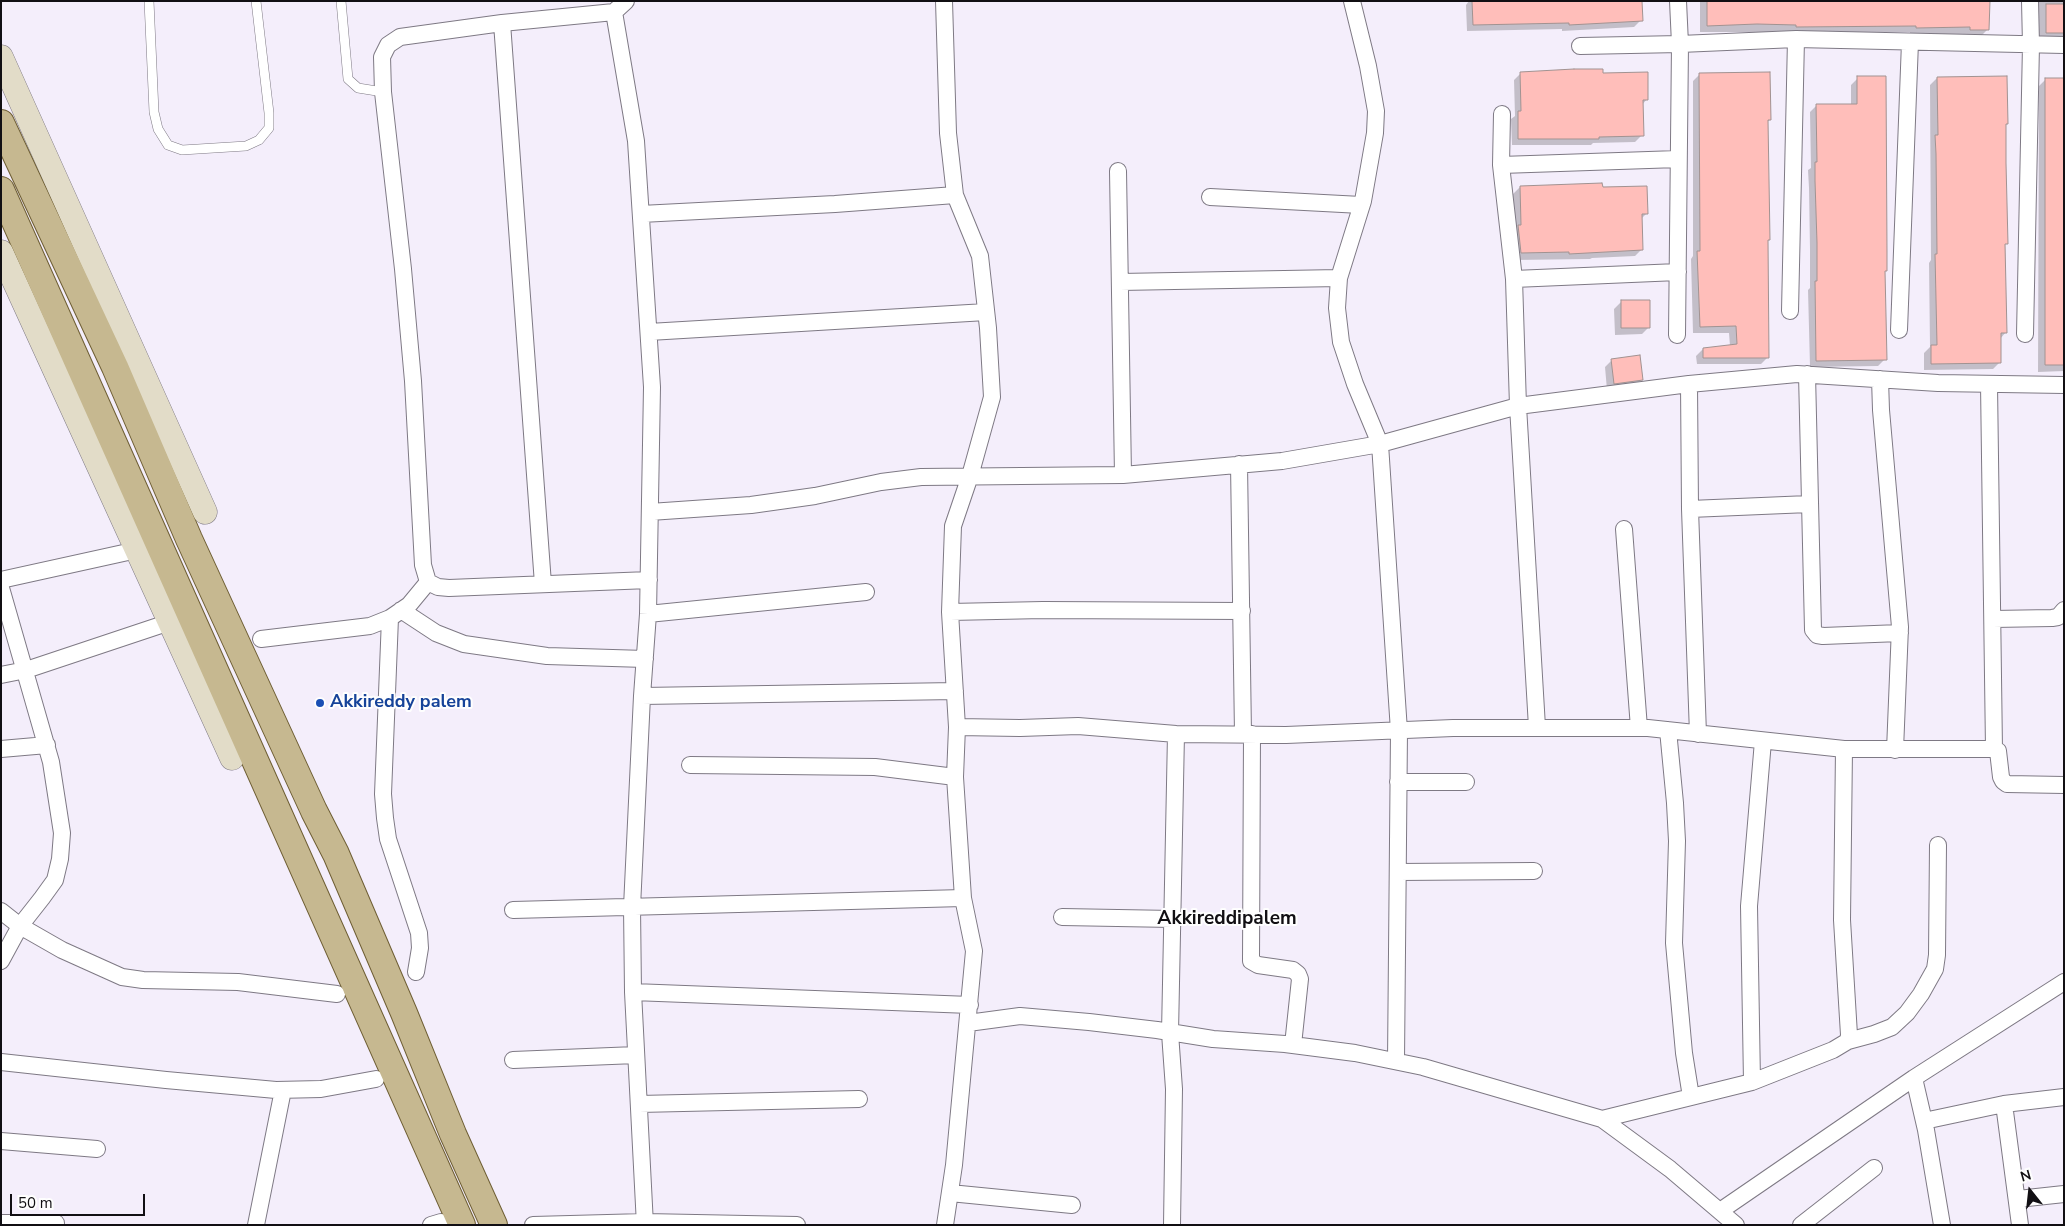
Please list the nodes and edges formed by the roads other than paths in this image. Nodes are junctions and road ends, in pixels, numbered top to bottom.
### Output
1 (149, 1) edge
2 (256, 1) edge
3 (341, 1) edge
4 (944, 1) edge
5 (1352, 1) edge
6 (1678, 1) edge
7 (2030, 1) edge
8 (620, 7) edge
9 (502, 23) junction
10 (1796, 39) junction
11 (1910, 42) junction
12 (1680, 44) junction
13 (2031, 45) junction
14 (2064, 45) edge
15 (1580, 46) dead end
16 (1, 57) edge
17 (383, 92) junction
18 (1502, 114) dead end
19 (1, 123) edge
20 (1678, 159) junction
21 (1501, 165) junction
22 (1118, 171) dead end
23 (1, 190) edge
24 (955, 195) junction
25 (1210, 197) dead end
26 (1361, 205) junction
27 (641, 214) junction
28 (2, 256) edge
29 (1678, 272) junction
30 (1339, 278) junction
31 (1514, 279) junction
32 (1120, 282) junction
33 (1790, 311) dead end
34 (986, 312) junction
35 (1899, 330) dead end
36 (649, 332) junction
37 (2025, 334) dead end
38 (1677, 335) dead end
39 (1807, 374) junction
40 (1880, 378) junction
41 (1689, 384) junction
42 (1989, 384) junction
43 (2064, 385) edge
44 (1518, 406) junction
45 (1380, 444) junction
46 (1239, 464) junction
47 (1124, 475) junction
48 (970, 476) junction
49 (1809, 504) junction
50 (1690, 509) junction
51 (204, 512) dead end
52 (650, 512) junction
53 (1624, 529) dead end
54 (137, 550) junction
55 (1, 580) edge
56 (649, 580) junction
57 (428, 582) junction
58 (543, 584) junction
59 (1, 588) edge
60 (866, 592) dead end
61 (2064, 610) edge
62 (1242, 611) junction
63 (950, 612) junction
64 (396, 614) junction
65 (648, 614) junction
66 (1993, 619) junction
67 (170, 622) junction
68 (1900, 633) junction
69 (261, 639) dead end
70 (645, 659) junction
71 (26, 670) junction
72 (1, 675) edge
73 (954, 691) junction
74 (642, 696) junction
75 (957, 727) junction
76 (1537, 727) junction
77 (1639, 728) junction
78 (1668, 730) junction
79 (1399, 731) junction
80 (1176, 734) junction
81 (1247, 734) junction
82 (1698, 734) junction
83 (1763, 741) junction
84 (46, 745) junction
85 (1, 749) edge
86 (1844, 749) junction
87 (1994, 749) junction
88 (1895, 750) junction
89 (232, 758) dead end
90 (690, 765) dead end
91 (955, 778) junction
92 (1398, 782) junction
93 (1466, 782) dead end
94 (2064, 785) edge
95 (1938, 845) dead end
96 (1534, 871) dead end
97 (1398, 872) junction
98 (963, 898) junction
99 (632, 906) junction
100 (513, 910) dead end
101 (1, 912) edge
102 (1062, 917) dead end
103 (1173, 919) junction
104 (20, 926) junction
105 (1, 961) edge
106 (416, 972) dead end
107 (2064, 982) edge
108 (633, 992) junction
109 (337, 994) dead end
110 (970, 1005) junction
111 (968, 1023) junction
112 (1170, 1033) junction
113 (1848, 1041) junction
114 (1293, 1045) junction
115 (636, 1055) junction
116 (513, 1060) dead end
117 (1396, 1061) junction
118 (1, 1062) edge
119 (1914, 1078) junction
120 (376, 1079) dead end
121 (1752, 1082) junction
122 (283, 1090) junction
123 (1691, 1097) junction
124 (2064, 1097) edge
125 (859, 1099) dead end
126 (639, 1104) junction
127 (2004, 1104) junction
128 (1602, 1119) junction
129 (1924, 1121) junction
130 (1, 1141) edge
131 (97, 1149) dead end
132 (1874, 1168) dead end
133 (950, 1193) junction
134 (2064, 1194) edge
135 (2018, 1199) junction
136 (1072, 1205) dead end
137 (1720, 1211) junction
138 (1, 1223) edge
139 (56, 1223) dead end
140 (645, 1223) edge
141 (445, 1224) edge
142 (256, 1225) edge
143 (494, 1225) edge
144 (533, 1225) edge
145 (797, 1225) edge
146 (945, 1225) edge
147 (1172, 1225) edge
148 (1736, 1225) edge
149 (1801, 1225) edge
150 (1942, 1225) edge
151 (2020, 1225) edge

1 - 2 lane
3 - 17 lane
4 - 24 street
5 - 26 street
6 - 12 street
7 - 13 street
8 - 9 street
8 - 27 street
9 - 17 street
9 - 58 street
10 - 11 street
10 - 12 street
10 - 33 street
11 - 13 street
11 - 35 street
12 - 15 street
12 - 20 street
13 - 14 street
13 - 37 street
16 - 51 street
17 - 57 street
18 - 21 street
19 - 143 main road
20 - 21 street
20 - 29 street
21 - 31 street
22 - 32 street
23 - 141 main road
24 - 27 street
24 - 34 street
25 - 26 street
26 - 30 street
27 - 36 street
28 - 54 street
29 - 31 street
29 - 38 street
30 - 32 street
30 - 45 street
31 - 44 street
32 - 47 street
34 - 36 street
34 - 48 street
36 - 52 street
39 - 40 street
39 - 41 street
39 - 49 street
40 - 42 street
40 - 68 street
41 - 44 street
41 - 50 street
42 - 43 street
42 - 66 street
44 - 45 street
44 - 76 street
45 - 46 street
45 - 79 street
46 - 47 street
46 - 62 street
47 - 48 street
48 - 52 street
48 - 63 street
49 - 50 street
49 - 68 street
50 - 82 street
52 - 56 street
53 - 77 street
54 - 55 street
54 - 67 street
56 - 58 street
56 - 65 street
57 - 58 street
57 - 64 street
59 - 71 street
60 - 65 street
61 - 66 street
62 - 63 street
62 - 81 street
63 - 73 street
64 - 69 street
64 - 70 street
64 - 106 street
65 - 70 street
66 - 87 street
67 - 71 street
67 - 89 street
68 - 88 street
70 - 74 street
71 - 72 street
71 - 84 street
73 - 74 street
73 - 75 street
74 - 99 street
75 - 80 street
75 - 91 street
76 - 77 street
76 - 79 street
77 - 78 street
78 - 82 street
78 - 123 street
79 - 81 street
79 - 92 street
80 - 81 street
80 - 103 street
81 - 114 street
82 - 83 street
83 - 86 street
83 - 121 street
84 - 85 street
84 - 104 street
86 - 88 street
86 - 113 street
87 - 88 street
87 - 94 street
90 - 91 street
91 - 98 street
92 - 93 street
92 - 97 street
95 - 113 street
96 - 97 street
97 - 117 street
98 - 99 street
98 - 110 street
99 - 100 street
99 - 108 street
101 - 104 street
102 - 103 street
103 - 112 street
104 - 105 street
104 - 109 street
107 - 119 street
108 - 110 street
108 - 115 street
110 - 111 street
111 - 112 street
111 - 133 street
112 - 114 street
112 - 147 street
113 - 121 street
114 - 117 street
115 - 116 street
115 - 126 street
117 - 128 street
118 - 122 street
119 - 129 street
119 - 137 street
120 - 122 street
121 - 123 street
122 - 142 street
123 - 128 street
124 - 127 street
125 - 126 street
126 - 140 street
127 - 129 street
127 - 135 street
128 - 137 street
129 - 150 street
130 - 131 street
132 - 149 street
133 - 136 street
133 - 146 street
134 - 135 street
135 - 151 street
137 - 148 street
138 - 139 street
140 - 144 street
140 - 145 street

